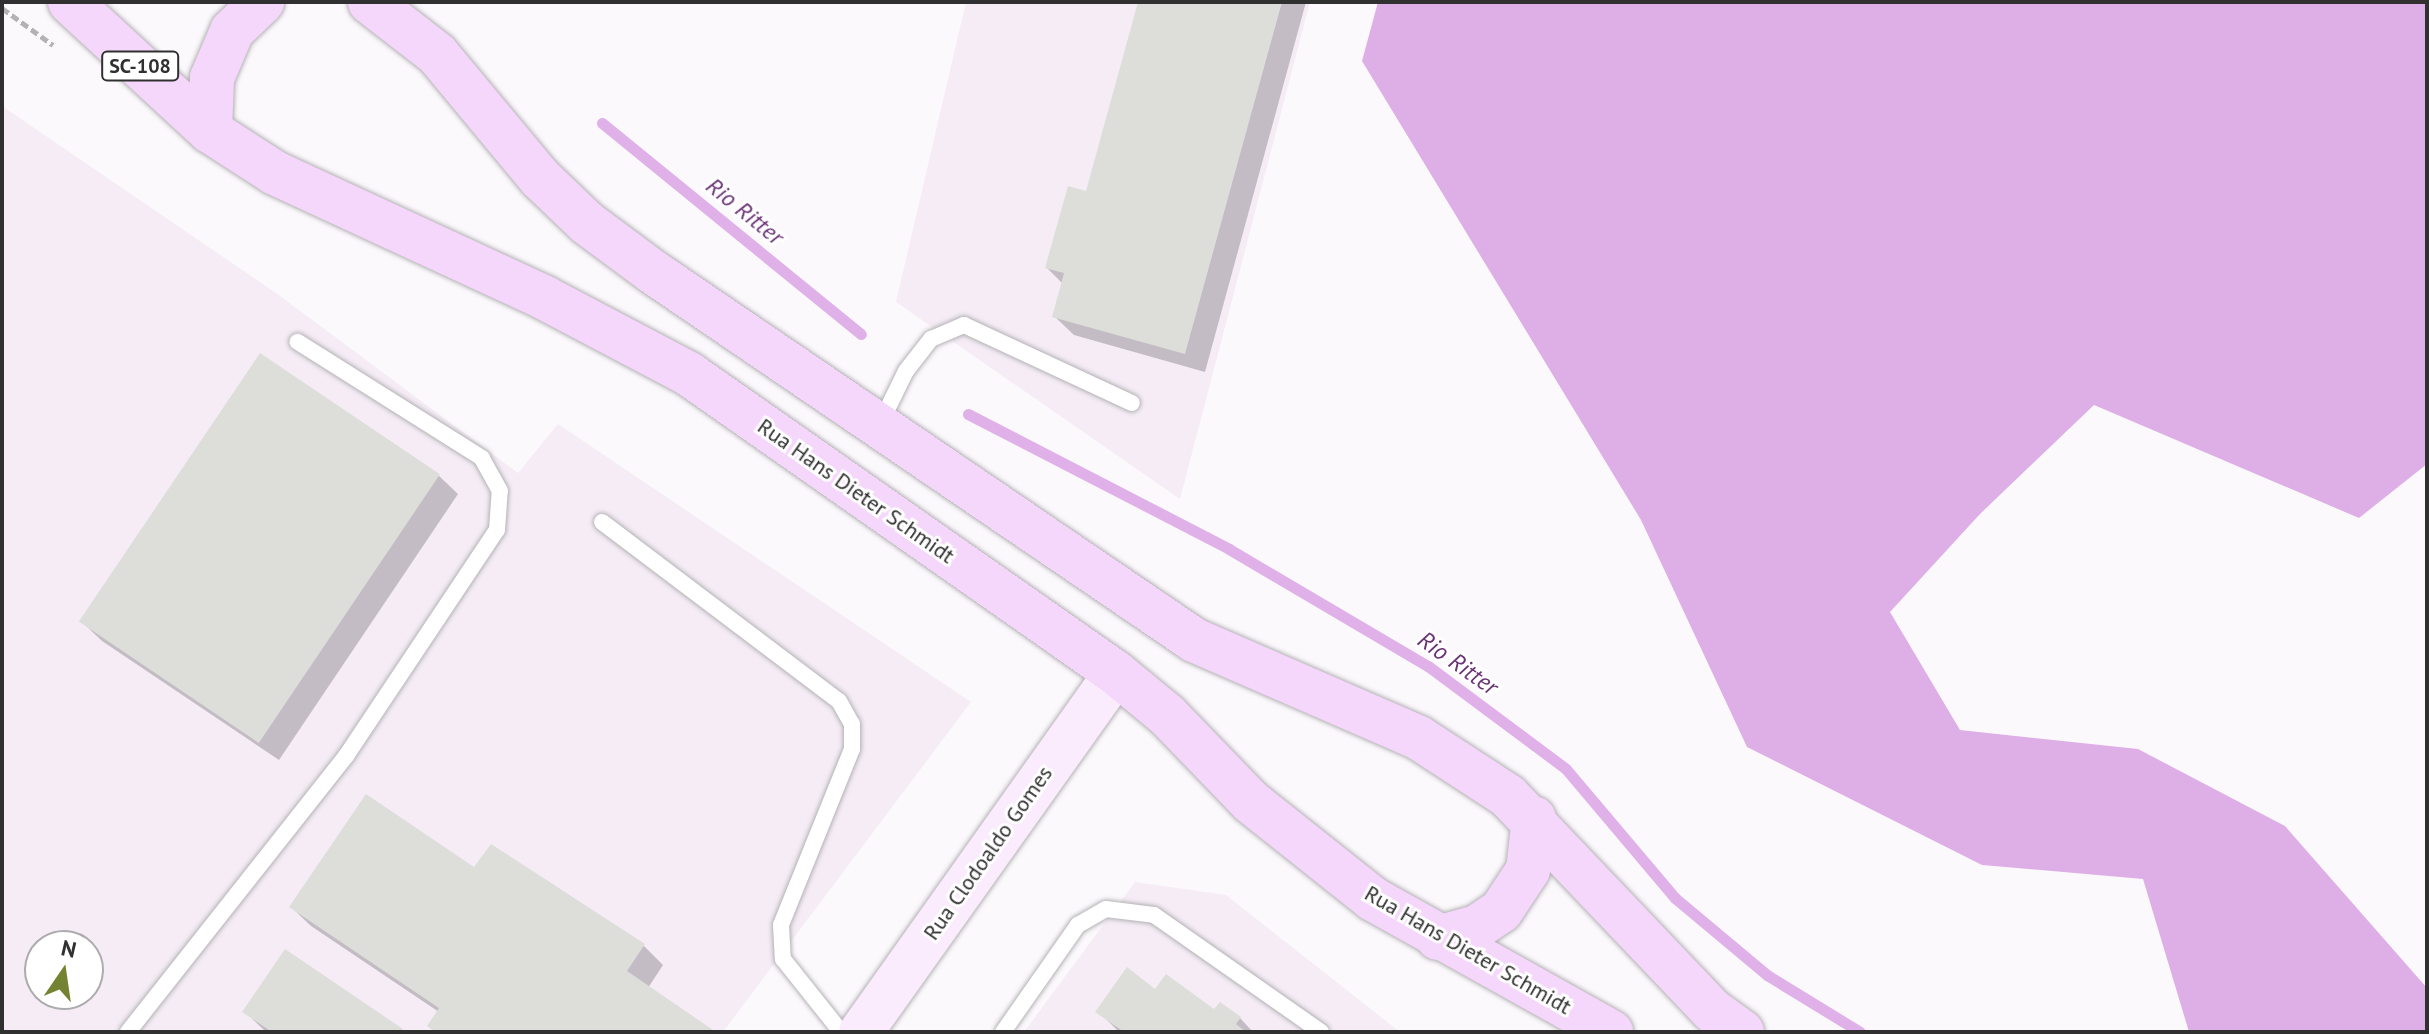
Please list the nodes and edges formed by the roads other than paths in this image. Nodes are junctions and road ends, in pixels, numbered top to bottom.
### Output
1 (70, 2) edge
2 (262, 2) edge
3 (370, 2) edge
4 (210, 131) junction
5 (298, 342) dead end
6 (1132, 403) dead end
7 (878, 427) junction
8 (602, 522) dead end
9 (1116, 673) junction
10 (1534, 818) junction
11 (1438, 938) junction
12 (128, 1032) edge
13 (841, 1032) edge
14 (861, 1032) edge
15 (1003, 1032) edge
16 (1321, 1032) edge
17 (1611, 1032) edge
18 (1742, 1032) edge

1 - 4 main road, Rua Hans Dieter Schmidt / SC-108
2 - 4 main road
3 - 7 main road
4 - 9 main road, Rua Hans Dieter Schmidt
5 - 12 lane
6 - 7 lane
7 - 10 main road
8 - 13 lane
9 - 11 main road, Rua Hans Dieter Schmidt
9 - 14 main road, Rua Clodoaldo Gomes
10 - 11 main road
10 - 18 main road
11 - 17 main road, Rua Hans Dieter Schmidt
15 - 16 lane

